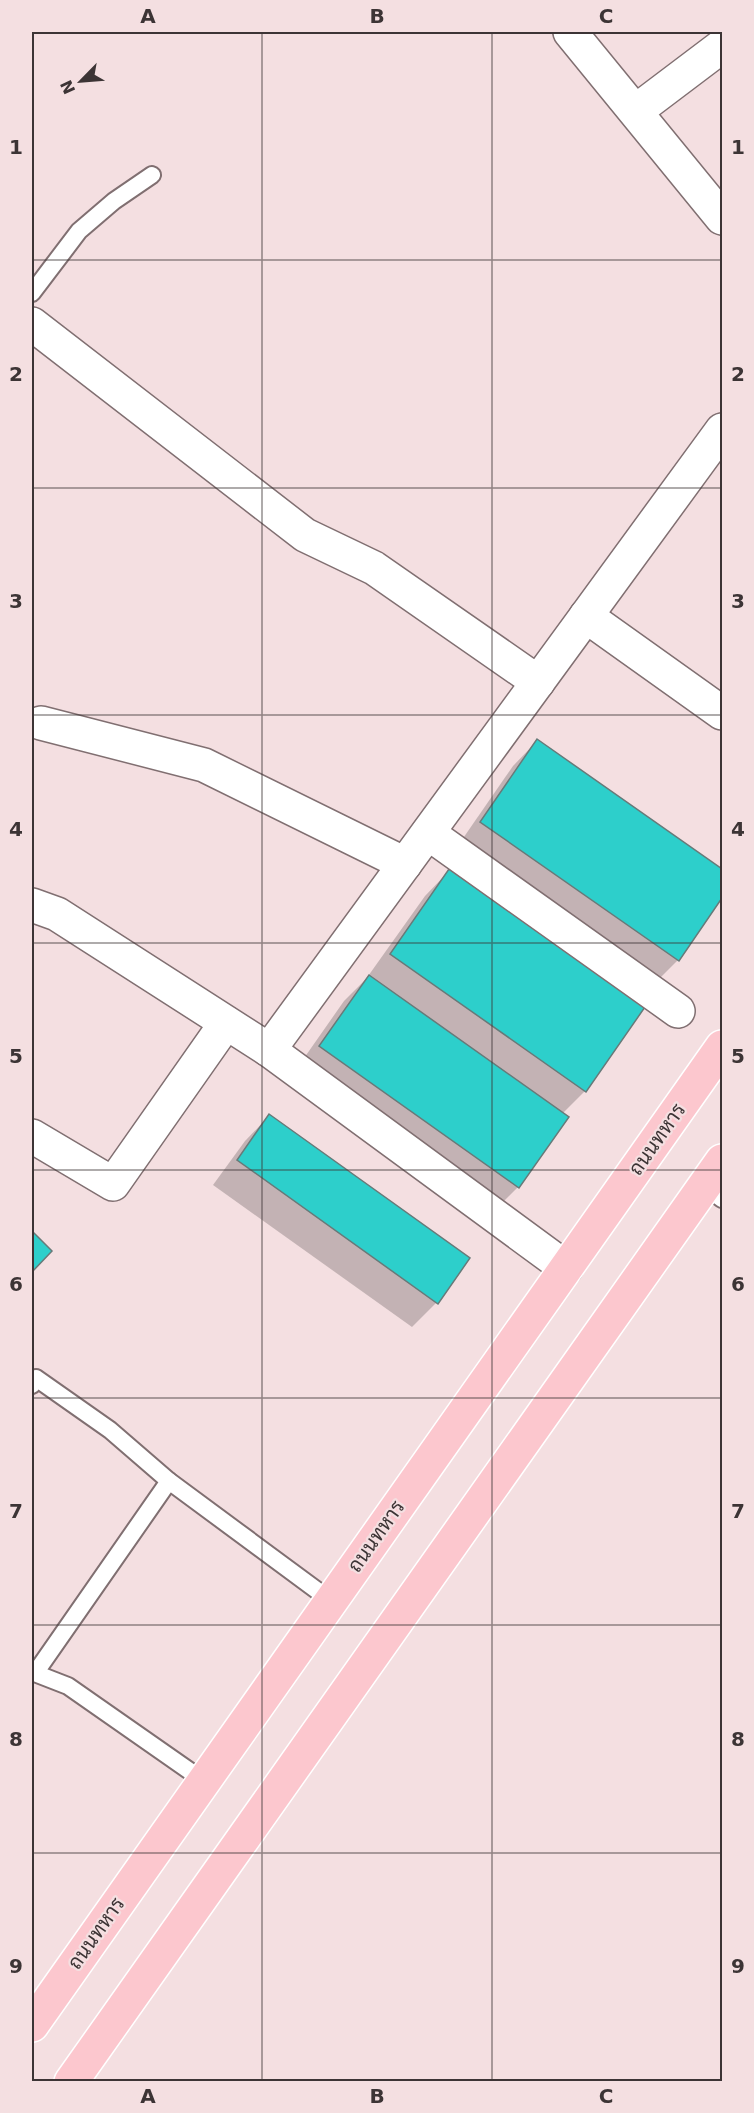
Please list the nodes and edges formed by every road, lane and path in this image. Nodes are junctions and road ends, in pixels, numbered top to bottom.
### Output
1 (570, 32) edge
2 (723, 46) edge
3 (636, 111) junction
4 (152, 175) dead end
5 (723, 218) edge
6 (32, 293) edge
7 (32, 324) edge
8 (723, 429) edge
9 (586, 616) junction
10 (538, 682) junction
11 (723, 712) edge
12 (41, 723) dead end
13 (428, 833) junction
14 (405, 864) junction
15 (32, 905) edge
16 (678, 1011) dead end
17 (226, 1023) junction
18 (723, 1047) edge
19 (269, 1050) junction
20 (32, 1136) edge
21 (717, 1182) edge
22 (566, 1268) junction
23 (33, 1379) edge
24 (169, 1481) junction
25 (330, 1600) junction
26 (34, 1672) edge
27 (204, 1781) junction
28 (32, 2025) edge
29 (71, 2082) edge

1 - 3 street
2 - 3 street
3 - 5 street
4 - 6 lane
7 - 10 street
8 - 9 street
9 - 10 street
9 - 11 street
10 - 13 street
12 - 14 street
13 - 14 street
13 - 16 street
14 - 19 street
15 - 17 street
17 - 19 street
17 - 20 street
18 - 22 main road, ถนนทหาร
19 - 22 street
21 - 29 main road
22 - 25 main road, ถนนทหาร
23 - 24 lane
24 - 25 lane
24 - 26 lane
25 - 27 main road, ถนนทหาร
26 - 27 lane
27 - 28 main road, ถนนทหาร

